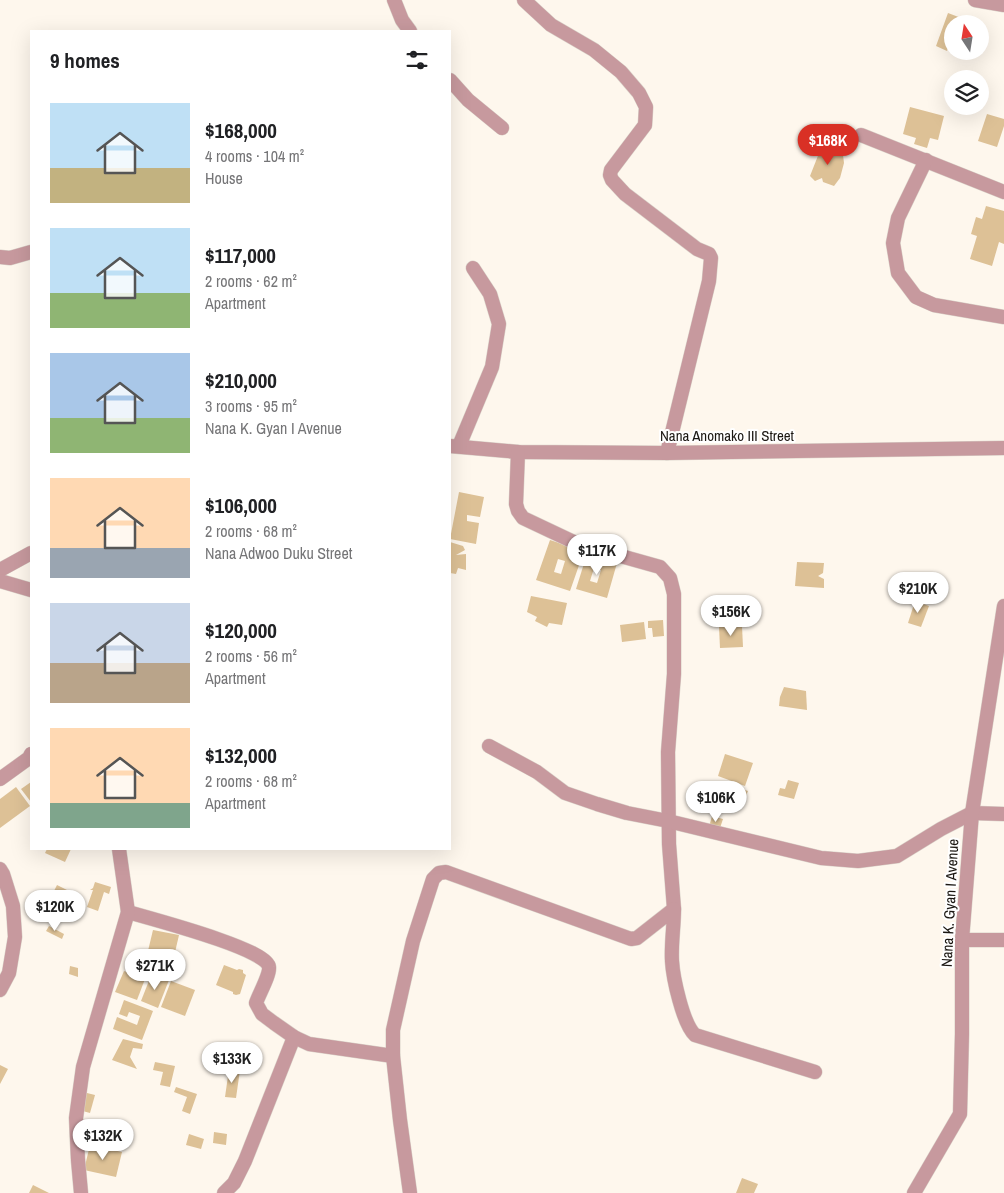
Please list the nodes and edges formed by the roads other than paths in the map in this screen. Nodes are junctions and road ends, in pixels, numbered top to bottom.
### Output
1 (524, 0) edge
2 (975, 0) edge
3 (397, 1) edge
4 (1004, 5) edge
5 (409, 30) edge
6 (451, 81) edge
7 (502, 128) dead end
8 (861, 135) dead end
9 (926, 160) junction
10 (1004, 192) edge
11 (30, 252) edge
12 (0, 257) edge
13 (474, 268) dead end
14 (1004, 317) edge
15 (454, 446) edge
16 (1004, 448) edge
17 (518, 452) junction
18 (667, 453) junction
19 (30, 554) edge
20 (0, 570) edge
21 (0, 581) edge
22 (30, 590) edge
23 (1004, 606) edge
24 (997, 696) edge
25 (489, 746) dead end
26 (30, 755) edge
27 (0, 779) edge
28 (972, 813) junction
29 (1004, 814) edge
30 (668, 821) junction
31 (119, 850) edge
32 (0, 869) edge
33 (674, 910) junction
34 (128, 912) junction
35 (962, 940) junction
36 (1004, 940) edge
37 (0, 990) edge
38 (294, 1037) junction
39 (394, 1056) junction
40 (815, 1072) dead end
41 (82, 1193) edge
42 (224, 1193) edge
43 (410, 1193) edge
44 (914, 1193) edge

1 - 18 street
2 - 4 street
3 - 5 street
6 - 7 street
8 - 9 street
9 - 10 street
9 - 14 street
11 - 12 street
13 - 15 street
15 - 17 street, Nana Anomako III Street
16 - 18 street, Nana Anomako III Street
17 - 18 street, Nana Anomako III Street
17 - 30 street
19 - 20 street
21 - 22 street
23 - 24 street, Nana K. Gyan I Avenue
24 - 28 street, Nana K. Gyan I Avenue
25 - 30 street
26 - 27 street
28 - 29 street
28 - 30 street
28 - 35 street, Nana K. Gyan I Avenue
30 - 33 street
31 - 34 street
32 - 37 street
33 - 39 street
33 - 40 street
34 - 38 street
34 - 41 street
35 - 36 street
35 - 44 street, Nana K. Gyan I Avenue
38 - 39 street
38 - 42 street
39 - 43 street

